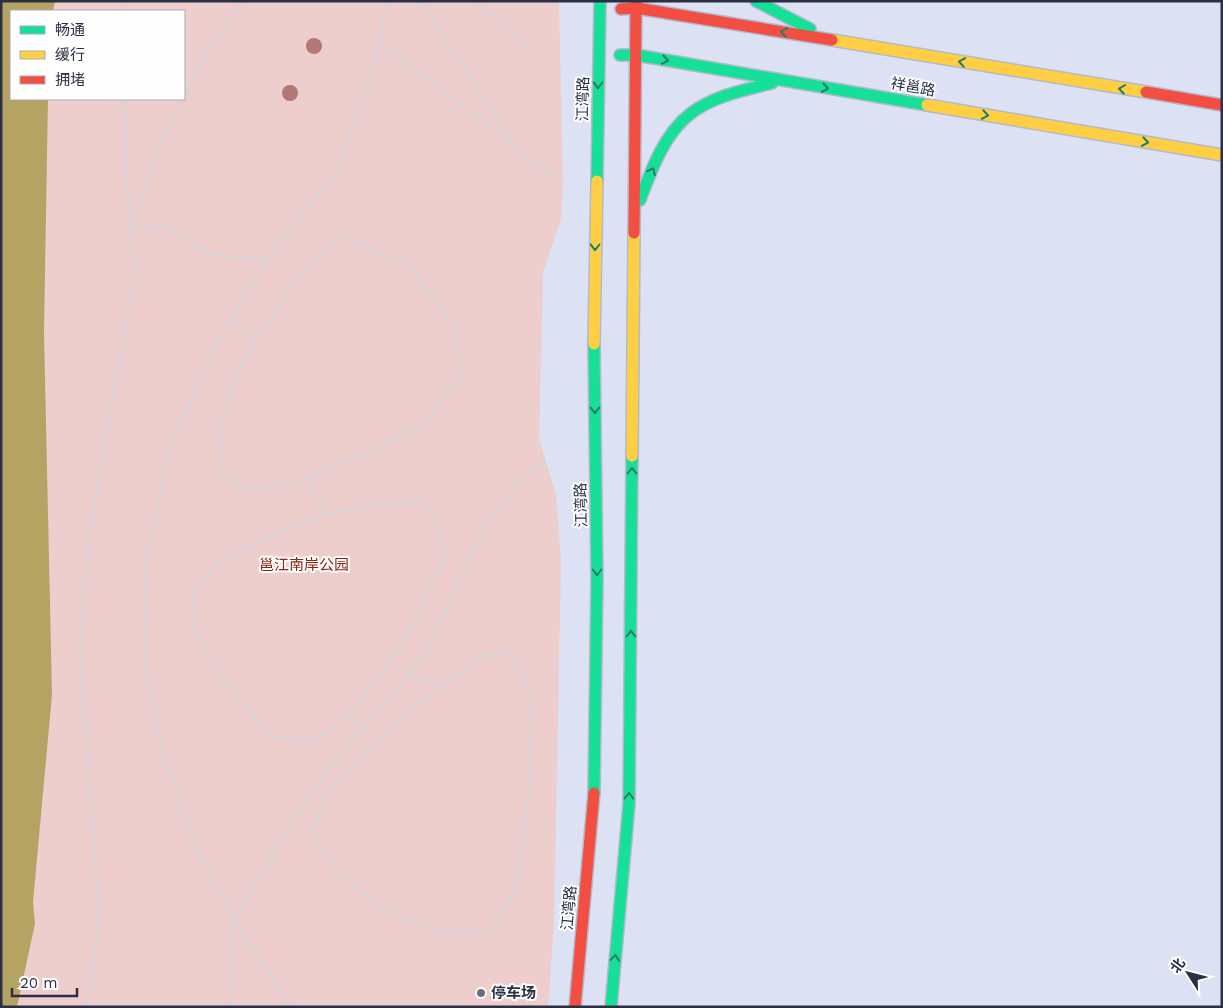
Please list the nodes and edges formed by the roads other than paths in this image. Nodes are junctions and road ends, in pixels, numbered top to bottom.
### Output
1 (756, 1) edge
2 (636, 5) edge
3 (600, 6) edge
4 (831, 40) junction
5 (599, 54) junction
6 (636, 55) junction
7 (782, 80) junction
8 (1222, 105) edge
9 (1222, 155) edge
10 (634, 217) junction
11 (575, 1007) edge
12 (611, 1007) edge

1 - 4 main road
2 - 3 main road
4 -> 2 main road
2 - 6 main road
3 - 5 main road, 江湾路
8 -> 4 main road
5 - 6 main road, 祥邕路
5 -> 11 main road, 江湾路
6 -> 7 main road, 祥邕路
6 - 10 main road
7 -> 9 main road, 祥邕路
10 -> 7 main road
12 -> 10 main road

